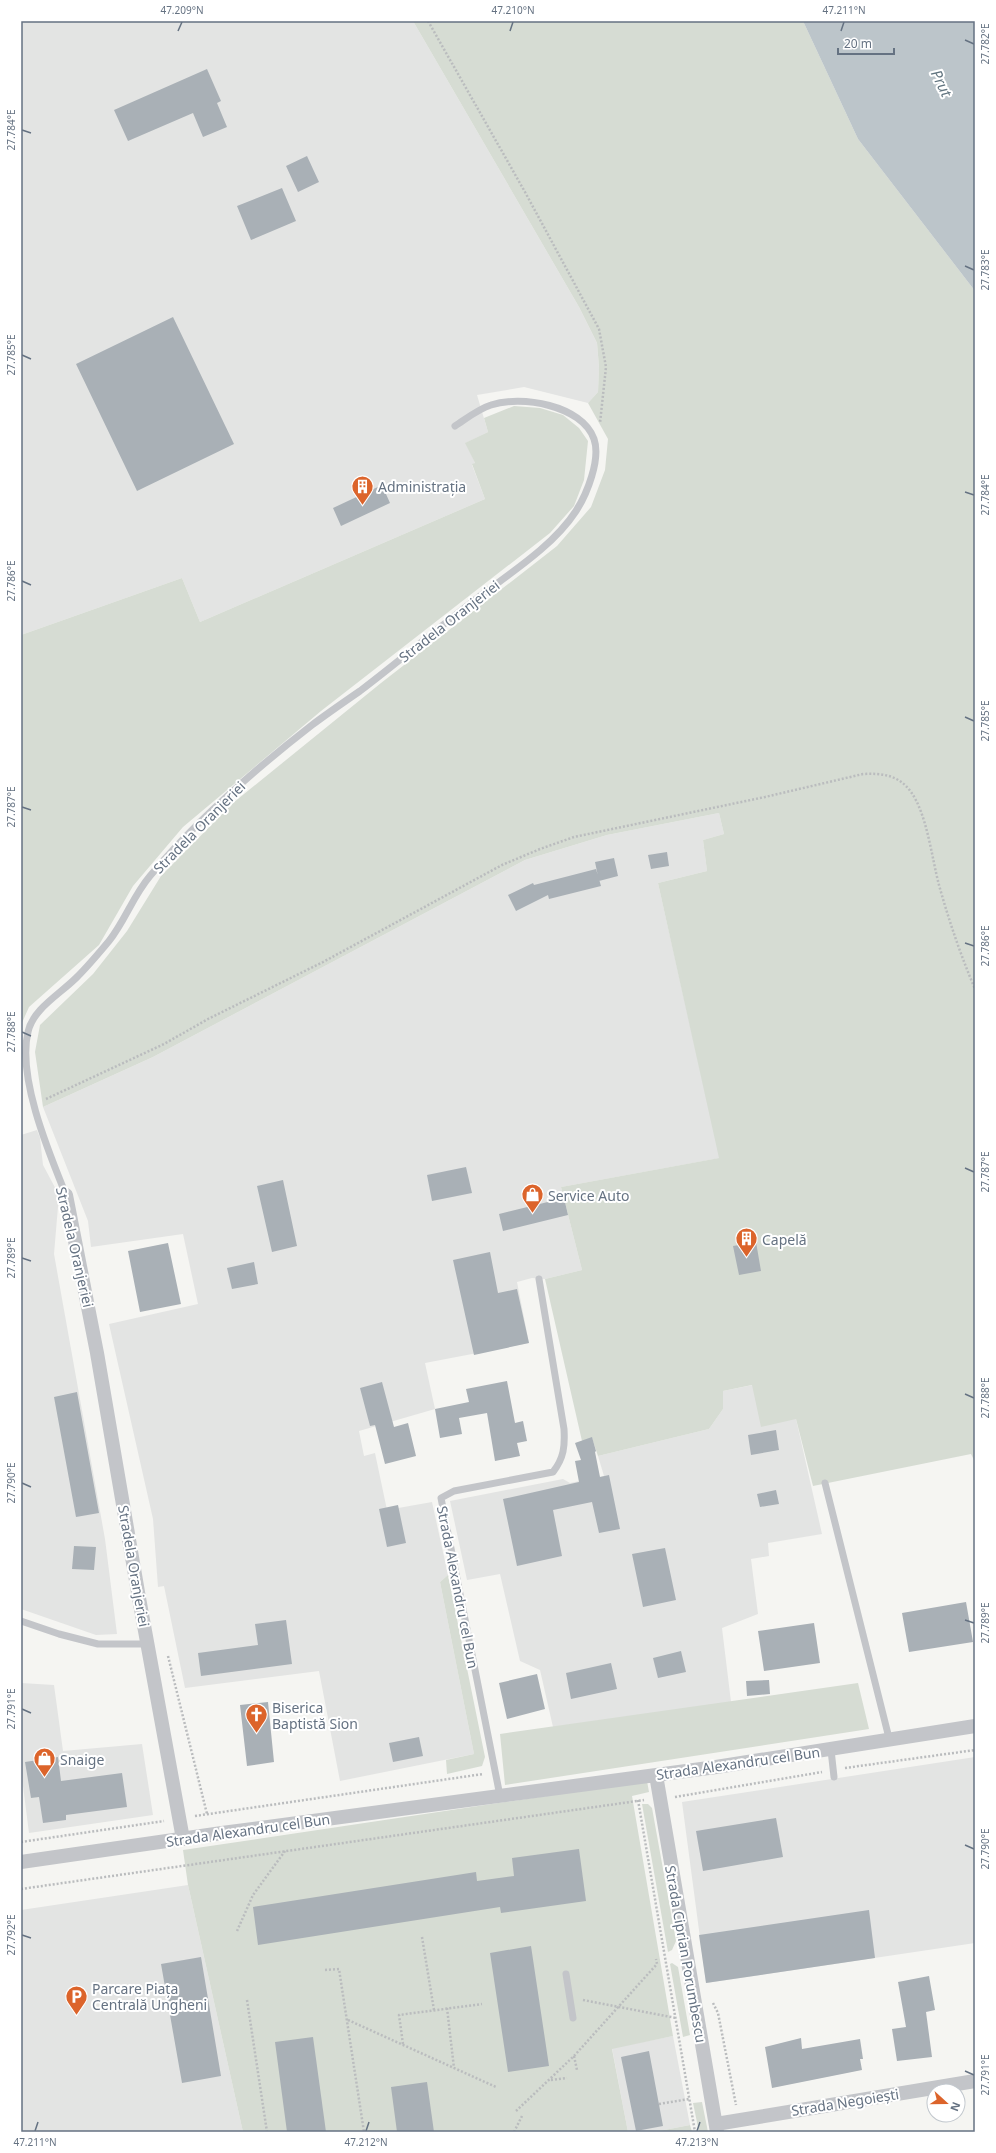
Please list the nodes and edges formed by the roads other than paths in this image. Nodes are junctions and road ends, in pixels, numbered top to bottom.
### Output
1 (455, 426) dead end
2 (66, 1196) joint
3 (539, 1279) dead end
4 (825, 1483) dead end
5 (21, 1621) edge
6 (148, 1644) junction
7 (975, 1726) edge
8 (889, 1738) junction
9 (831, 1750) junction
10 (834, 1774) road end
11 (656, 1775) junction
12 (500, 1796) junction
13 (183, 1839) junction
14 (21, 1862) edge
15 (566, 1974) dead end
16 (573, 2018) dead end
17 (975, 2081) edge
18 (716, 2128) edge

1 - 2 lane, Stradela Oranjeriei
2 - 6 street, Stradela Oranjeriei
3 - 12 lane, Strada Alexandru cel Bun
4 - 8 lane
5 - 6 lane, Stradela Oranjeriei
6 - 13 street, Stradela Oranjeriei
7 - 8 street, Strada Alexandru cel Bun
8 - 9 street, Strada Alexandru cel Bun
9 - 10 lane
9 - 11 street, Strada Alexandru cel Bun
11 - 12 street, Strada Alexandru cel Bun
11 - 18 street, Strada Ciprian Porumbescu
12 - 13 street, Strada Alexandru cel Bun
13 - 14 street, Strada Alexandru cel Bun
15 - 16 lane
17 - 18 street, Strada Negoiești

